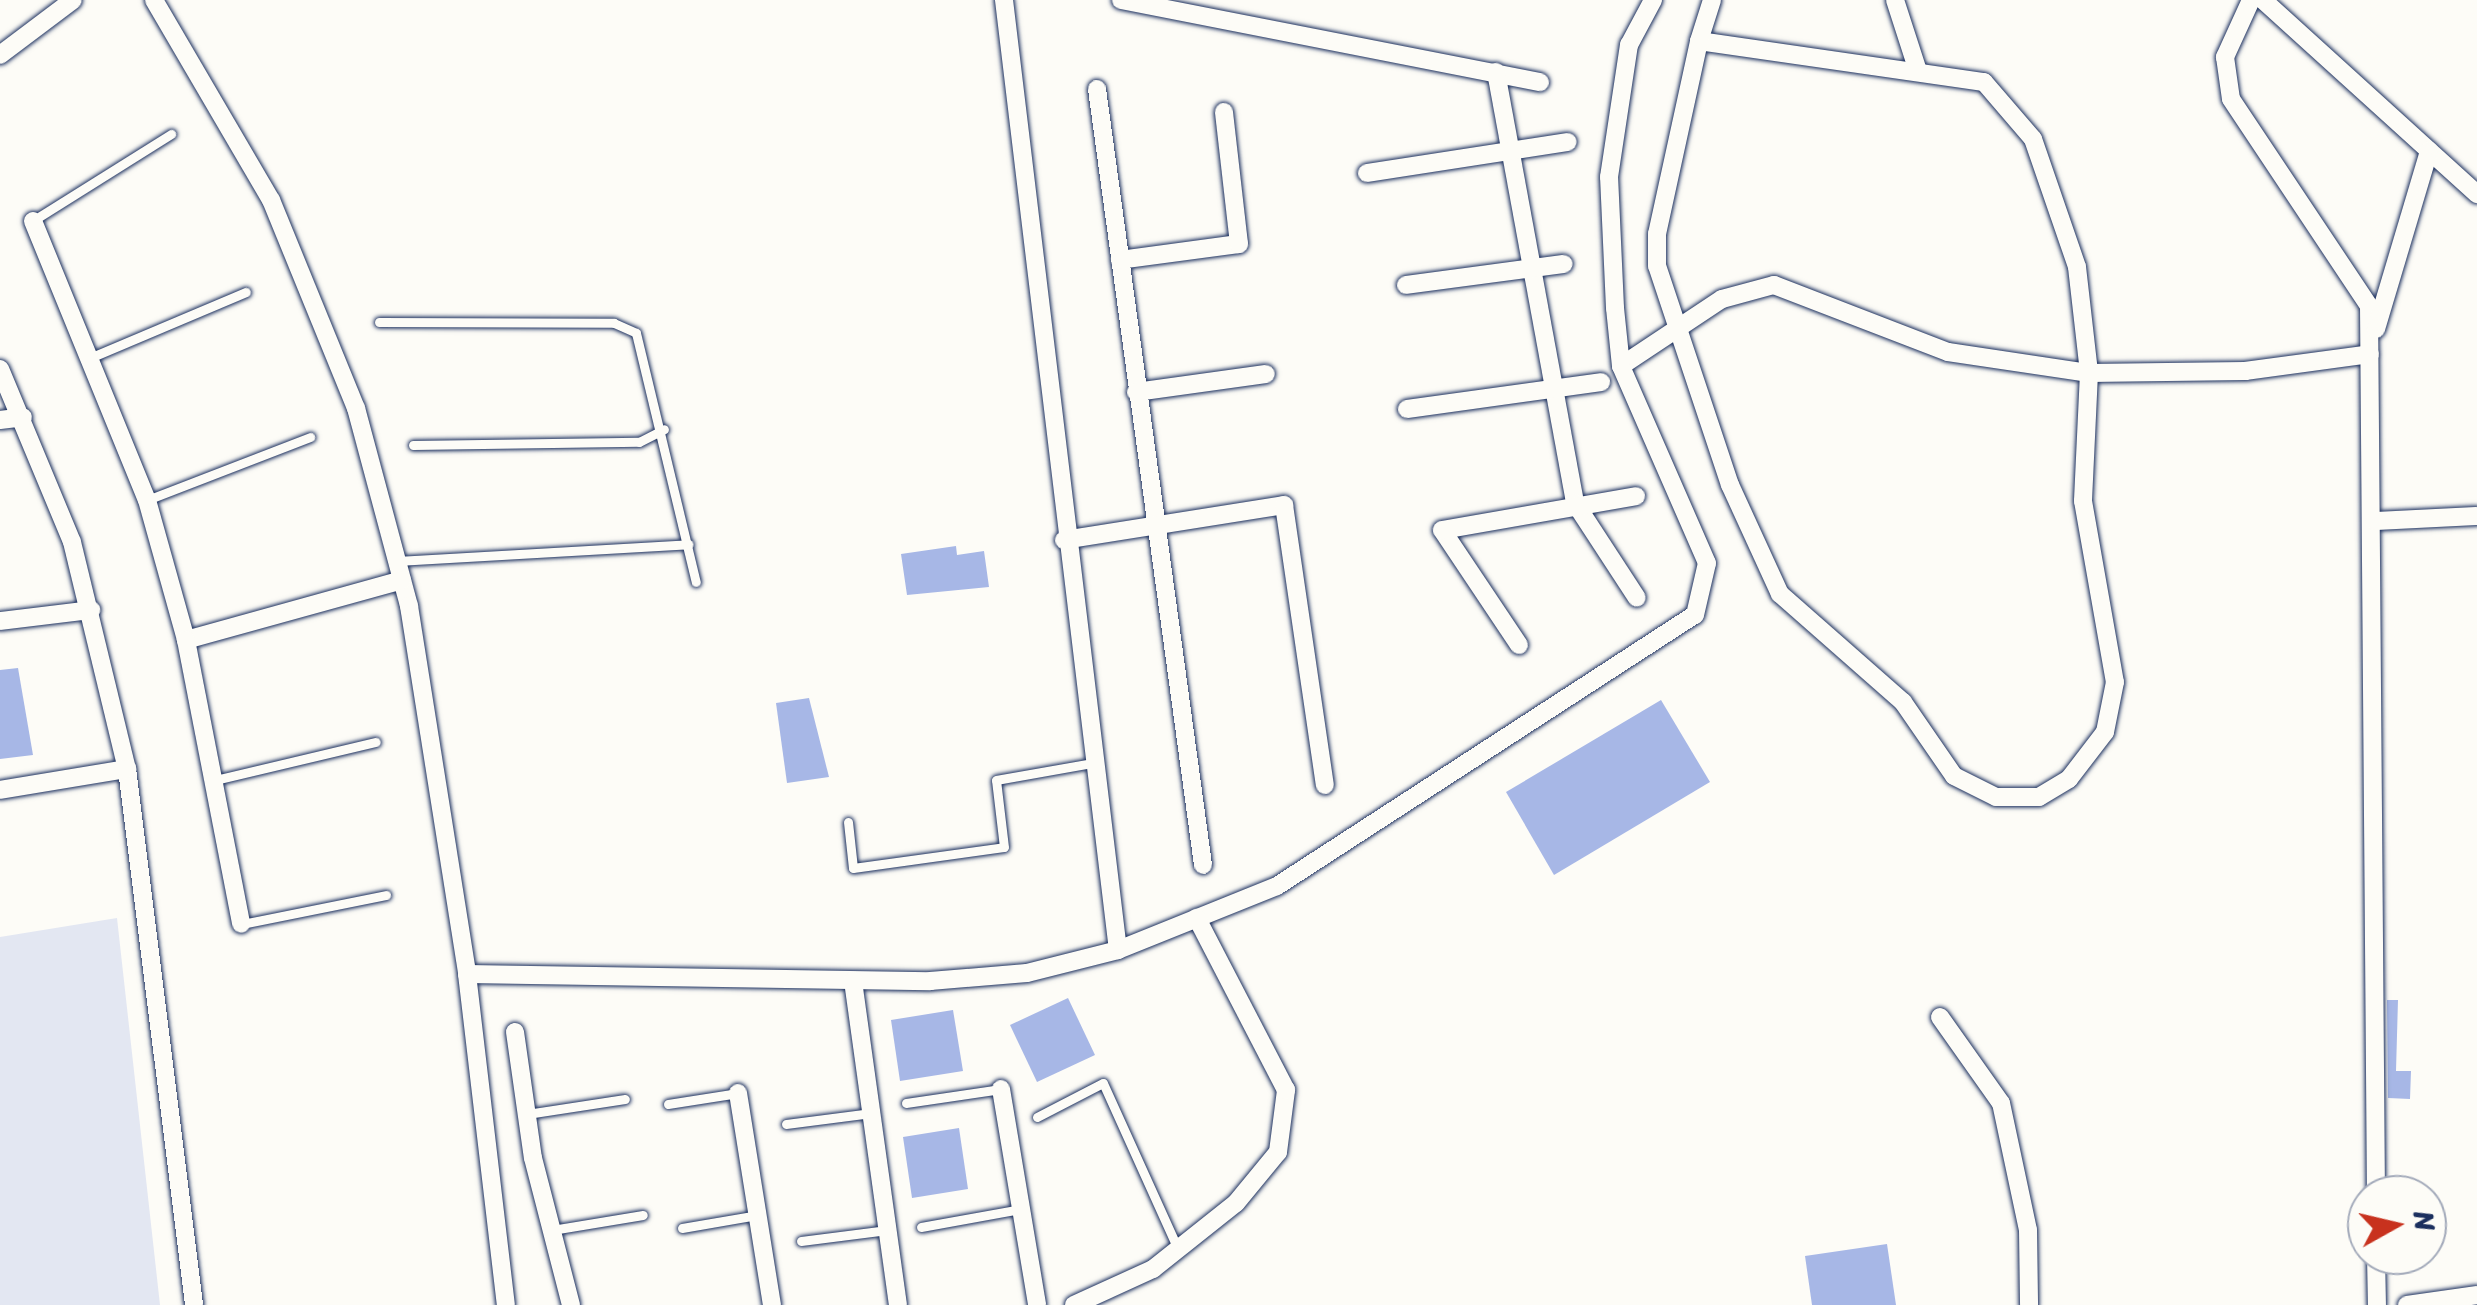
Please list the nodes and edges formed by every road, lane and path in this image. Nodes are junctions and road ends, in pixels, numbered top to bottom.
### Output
1 (73, 0) edge
2 (154, 0) edge
3 (1004, 0) edge
4 (1121, 0) edge
5 (1653, 0) edge
6 (1712, 0) edge
7 (1896, 0) edge
8 (2252, 0) edge
9 (2263, 0) edge
10 (1700, 41) junction
11 (0, 54) edge
12 (1918, 71) junction
13 (1496, 72) junction
14 (1540, 82) dead end
15 (1096, 88) dead end
16 (1224, 112) dead end
17 (171, 134) dead end
18 (1568, 142) dead end
19 (1512, 151) junction
20 (2429, 151) junction
21 (1367, 173) dead end
22 (2477, 194) edge
23 (33, 221) joint
24 (1120, 260) junction
25 (1564, 264) dead end
26 (1535, 268) junction
27 (1406, 286) dead end
28 (246, 292) dead end
29 (378, 322) dead end
30 (1672, 326) junction
31 (2370, 354) junction
32 (92, 357) junction
33 (1621, 366) junction
34 (0, 369) edge
35 (2089, 373) junction
36 (1266, 374) dead end
37 (1601, 382) dead end
38 (1555, 388) junction
39 (1136, 392) junction
40 (1407, 409) dead end
41 (24, 416) junction
42 (0, 420) edge
43 (664, 429) junction
44 (310, 437) dead end
45 (413, 445) dead end
46 (1636, 496) dead end
47 (147, 500) junction
48 (1574, 503) junction
49 (2477, 516) edge
50 (2375, 520) junction
51 (1152, 527) junction
52 (1064, 540) junction
53 (689, 544) junction
54 (397, 561) junction
55 (402, 580) junction
56 (696, 582) dead end
57 (1636, 598) dead end
58 (92, 610) junction
59 (0, 621) edge
60 (186, 640) junction
61 (1519, 645) dead end
62 (376, 742) dead end
63 (1092, 763) junction
64 (127, 769) junction
65 (219, 779) junction
66 (1324, 785) dead end
67 (0, 790) edge
68 (848, 822) dead end
69 (1203, 865) dead end
70 (386, 894) dead end
71 (1196, 918) junction
72 (242, 924) joint
73 (1118, 950) junction
74 (468, 974) junction
75 (852, 981) junction
76 (1940, 1017) dead end
77 (515, 1032) dead end
78 (1001, 1089) joint
79 (738, 1092) joint
80 (625, 1098) dead end
81 (906, 1103) dead end
82 (668, 1104) dead end
83 (871, 1112) junction
84 (527, 1114) junction
85 (1037, 1117) dead end
86 (786, 1124) dead end
87 (2376, 1175) edge
88 (1021, 1209) junction
89 (757, 1215) junction
90 (643, 1216) dead end
91 (921, 1226) dead end
92 (682, 1228) dead end
93 (549, 1230) junction
94 (887, 1230) junction
95 (801, 1241) dead end
96 (1178, 1249) junction
97 (2376, 1275) edge
98 (2477, 1295) edge
99 (194, 1305) edge
100 (506, 1305) edge
101 (571, 1305) edge
102 (772, 1305) edge
103 (898, 1305) edge
104 (1038, 1305) edge
105 (1074, 1305) edge
106 (2030, 1305) edge
107 (2376, 1305) edge
108 (2407, 1305) edge

1 - 11 street
2 - 54 street
3 - 52 street
4 - 13 street
5 - 33 street
6 - 10 street
7 - 12 street
8 - 31 street
9 - 20 street
10 - 12 street
10 - 30 street
12 - 35 street
13 - 14 street
13 - 19 street
15 - 24 street
16 - 24 street
17 - 23 lane
18 - 19 street
19 - 21 street
19 - 26 street
20 - 22 street
20 - 31 street
23 - 32 street
24 - 39 street
25 - 26 street
26 - 27 street
26 - 38 street
28 - 32 lane
29 - 43 lane
30 - 33 street
30 - 35 street
30 - 35 street
31 - 35 street
31 - 50 street
32 - 47 street
33 - 71 street
34 - 41 street
36 - 39 street
37 - 38 street
38 - 40 street
38 - 48 street
39 - 51 street
41 - 42 street
41 - 58 street
43 - 45 lane
43 - 53 lane
44 - 47 lane
46 - 48 street
47 - 60 street
48 - 57 street
48 - 61 street
49 - 50 street
50 - 87 street
51 - 52 street
51 - 66 street
51 - 69 street
52 - 63 street
53 - 54 lane
53 - 56 lane
54 - 55 street
55 - 60 street
55 - 74 street
58 - 59 street
58 - 64 street
60 - 65 street
62 - 65 lane
63 - 68 lane
63 - 73 street
64 - 67 street
64 - 99 street
65 - 72 street
70 - 72 lane
71 - 73 street
71 - 96 street
73 - 75 street
74 - 75 street
74 - 100 street
75 - 83 street
76 - 106 street
77 - 84 street
78 - 81 lane
78 - 88 street
79 - 82 lane
79 - 89 street
80 - 84 lane
83 - 86 lane
83 - 94 street
84 - 93 street
85 - 96 lane
88 - 91 lane
88 - 104 street
89 - 92 lane
89 - 102 street
90 - 93 lane
93 - 101 street
94 - 95 lane
94 - 103 street
96 - 105 street
97 - 107 street
98 - 108 street

